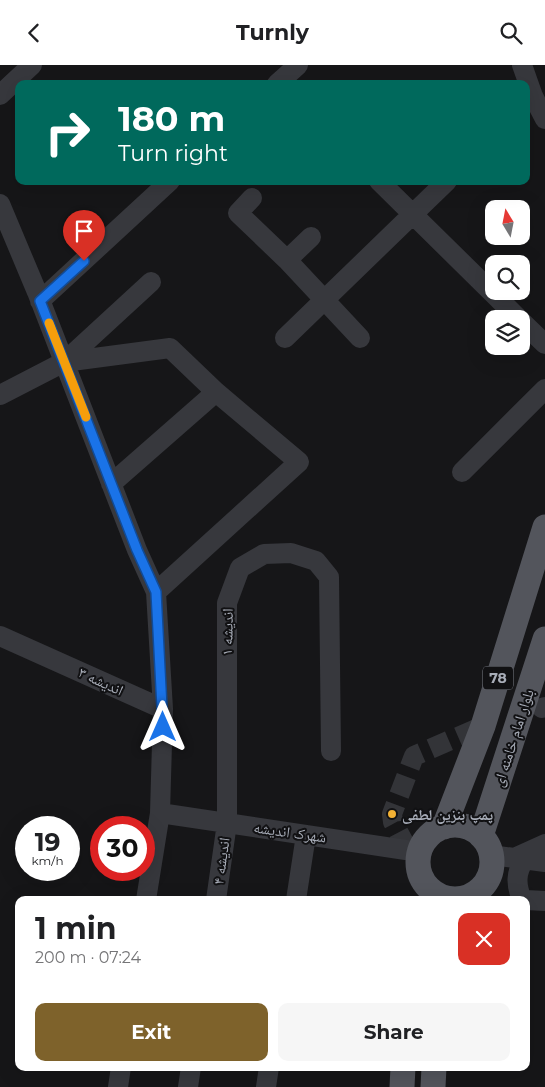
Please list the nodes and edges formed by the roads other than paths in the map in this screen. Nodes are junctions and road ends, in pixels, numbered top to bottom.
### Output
1 (32, 65) edge
2 (298, 65) edge
3 (522, 65) edge
4 (16, 80) edge
5 (281, 80) edge
6 (526, 80) edge
7 (15, 81) edge
8 (0, 95) edge
9 (530, 99) edge
10 (545, 119) edge
11 (166, 185) edge
12 (383, 185) edge
13 (443, 185) edge
14 (252, 198) dead end
15 (0, 204) edge
16 (414, 215) junction
17 (311, 237) dead end
18 (287, 260) junction
19 (150, 282) dead end
20 (324, 300) junction
21 (40, 301) junction
22 (510, 310) edge
23 (530, 330) edge
24 (285, 338) dead end
25 (360, 338) dead end
26 (545, 344) edge
27 (64, 362) junction
28 (545, 389) edge
29 (216, 392) junction
30 (0, 395) edge
31 (462, 472) dead end
32 (111, 484) junction
33 (545, 527) edge
34 (156, 592) junction
35 (0, 636) edge
36 (545, 639) edge
37 (163, 709) junction
38 (331, 751) dead end
39 (160, 813) junction
40 (227, 823) junction
41 (444, 827) junction
42 (306, 835) junction
43 (545, 844) edge
44 (419, 852) junction
45 (503, 852) junction
46 (545, 862) edge
47 (429, 895) edge
48 (147, 896) edge
49 (217, 896) edge
50 (297, 896) edge
51 (468, 896) edge
52 (521, 896) edge
53 (530, 900) edge
54 (545, 901) edge
55 (120, 1071) edge
56 (190, 1071) edge
57 (268, 1071) edge
58 (403, 1071) edge
59 (434, 1071) edge
60 (118, 1087) edge
61 (188, 1087) edge
62 (266, 1087) edge
63 (402, 1087) edge
64 (433, 1087) edge

1 - 4 street
2 - 5 street
3 - 6 street
7 - 8 street
9 - 10 street
11 - 21 street
12 - 16 street
13 - 16 street
14 - 18 street
15 - 21 street
16 - 20 street
16 - 22 street
17 - 18 street
18 - 20 street
19 - 27 street
20 - 24 street
20 - 25 street
21 - 27 street
23 - 26 street
27 - 29 street
27 - 30 street
27 - 32 street
28 - 31 street
29 - 32 street
29 - 34 street
32 - 34 street
33 - 41 main road, 78
34 - 37 street
35 - 37 street, اندیشه ۳
36 - 45 main road, بلوار امام خامنه ای / 78
37 - 39 street
38 - 40 street, اندیشه ۱
39 - 40 street, شهرک اندیشه
39 - 48 street
40 - 42 street, شهرک اندیشه
40 - 49 street, اندیشه ۴
41 - 44 main road, 78
41 - 45 main road
42 - 44 street, شهرک اندیشه
42 - 50 street
43 - 45 street
44 - 47 main road, 78
45 - 46 street
45 - 51 main road, 78
45 - 52 street
53 - 54 street
55 - 60 street
56 - 61 street
57 - 62 street
58 - 63 main road
59 - 64 main road

